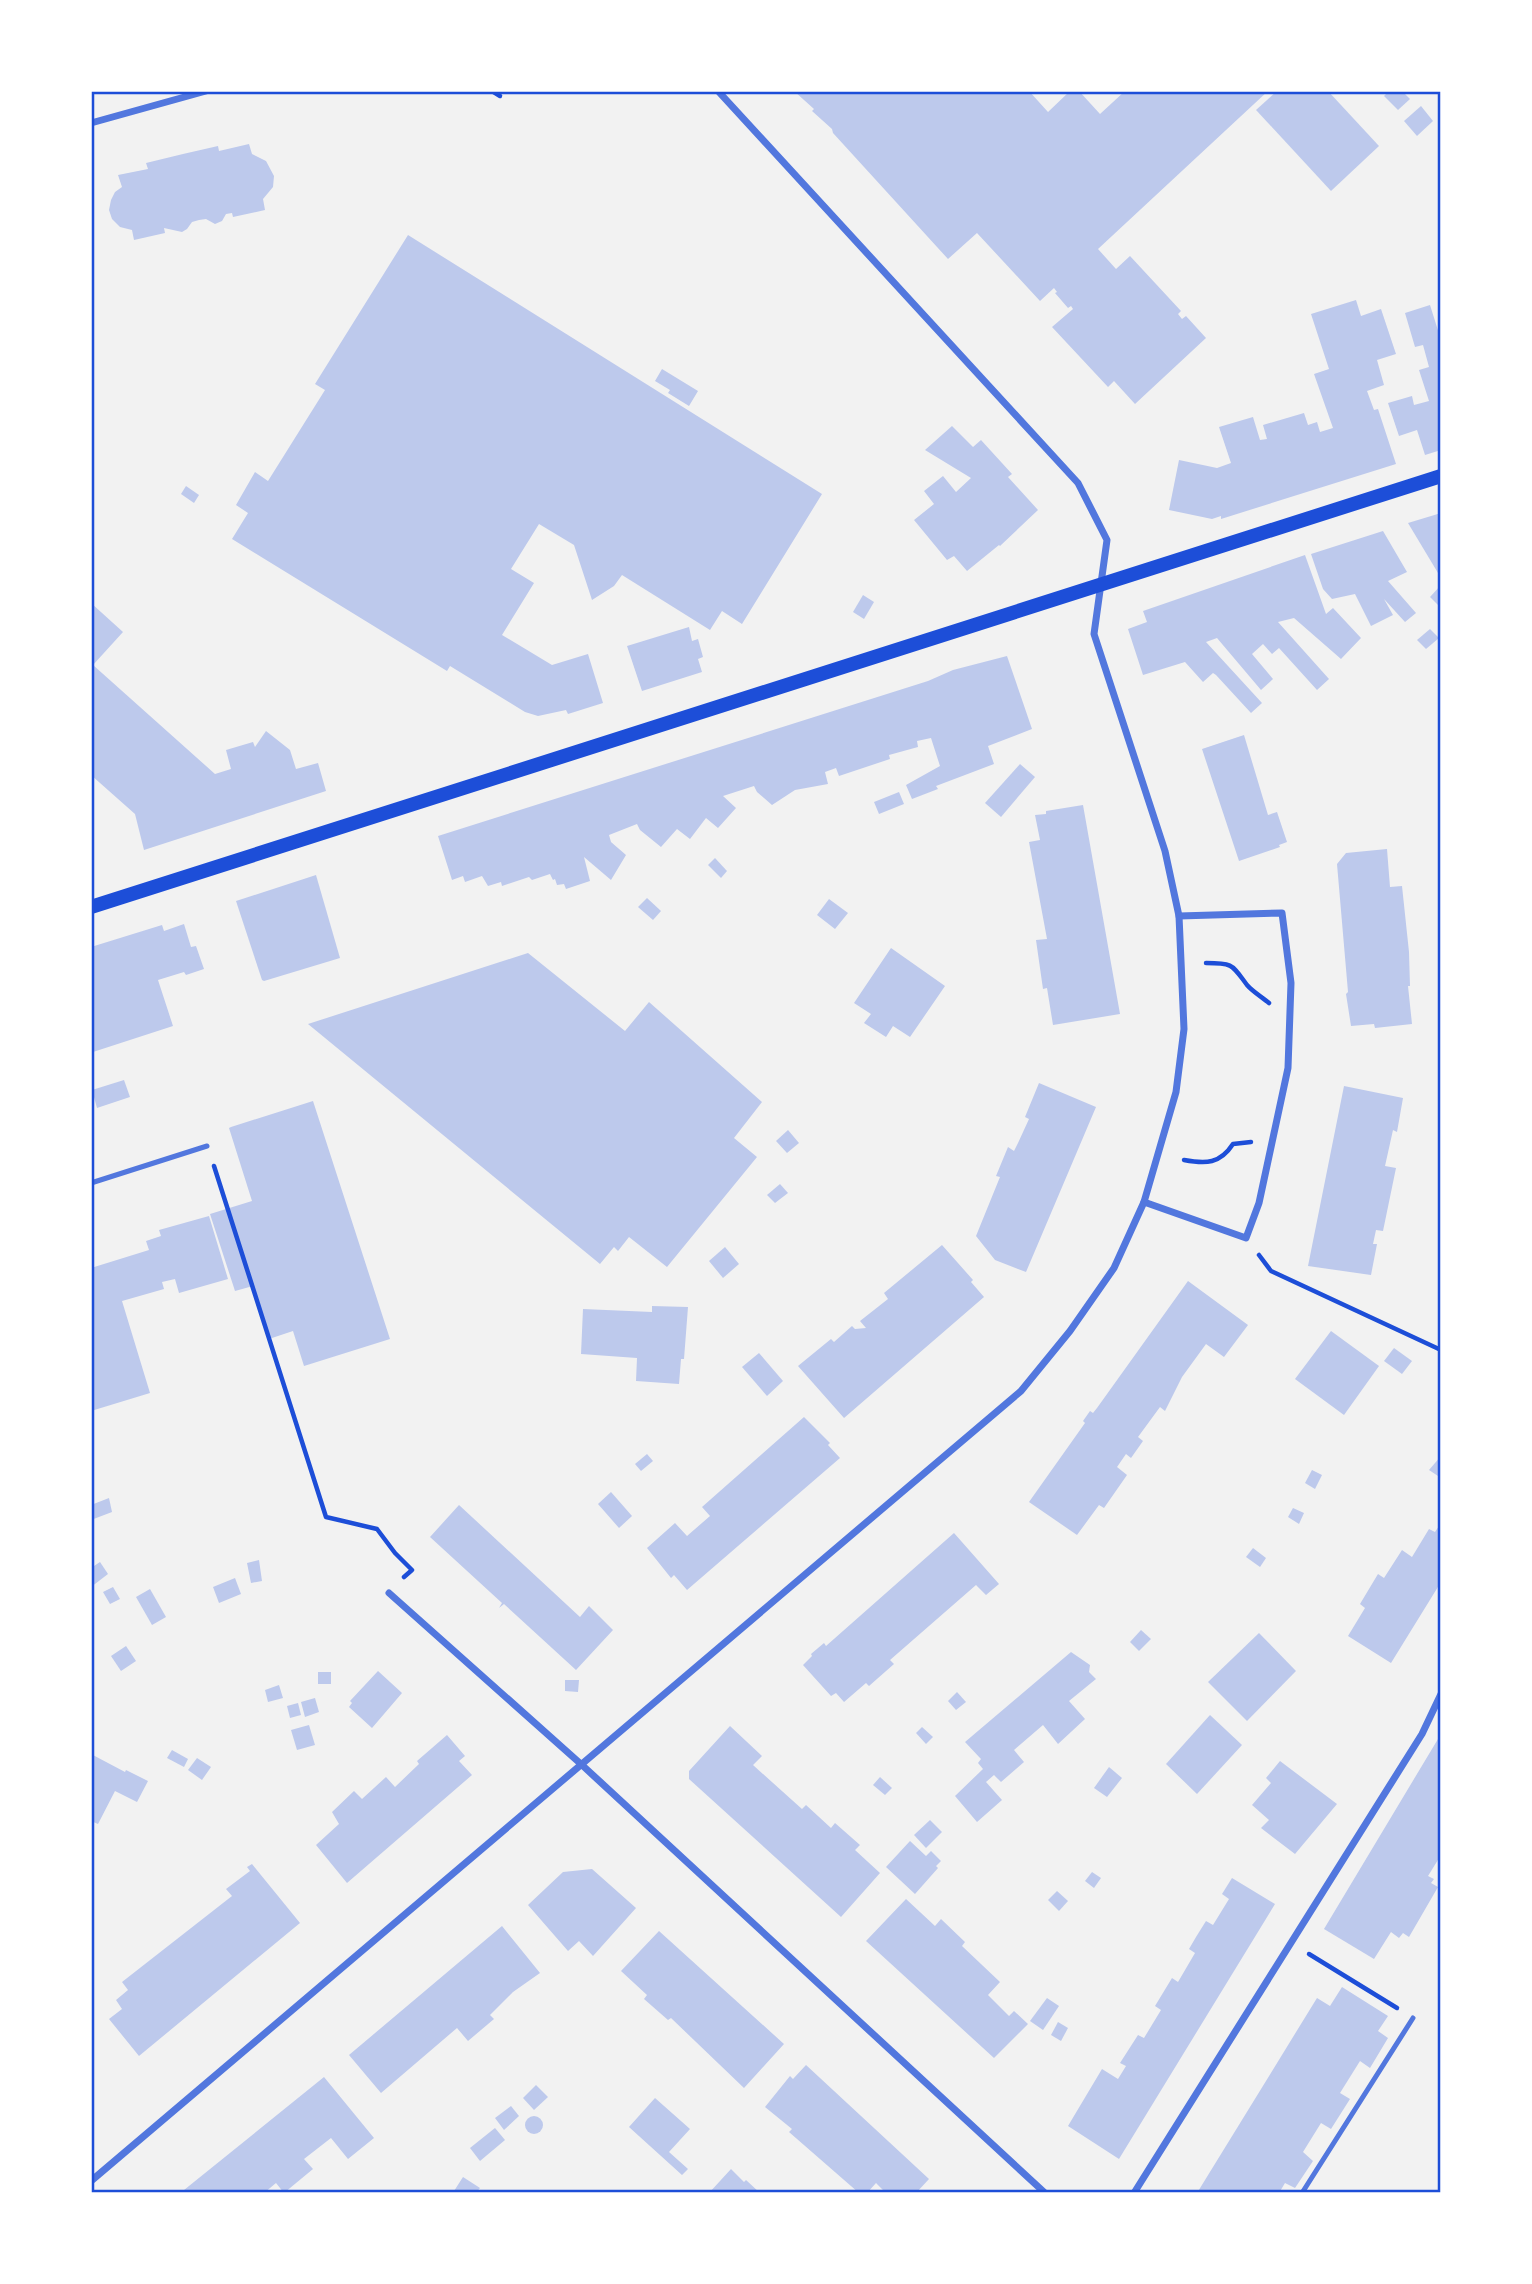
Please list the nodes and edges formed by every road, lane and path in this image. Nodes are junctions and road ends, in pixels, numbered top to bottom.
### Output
1 (206, 91) edge
2 (492, 91) edge
3 (718, 91) edge
4 (500, 96) dead end
5 (91, 123) edge
6 (1441, 476) edge
7 (1100, 585) junction
8 (91, 907) edge
9 (1179, 916) junction
10 (1206, 963) dead end
11 (1290, 1007) junction
12 (1253, 1143) dead end
13 (207, 1146) joint
14 (1184, 1160) dead end
15 (91, 1183) edge
16 (1144, 1202) junction
17 (1246, 1237) junction
18 (1441, 1350) edge
19 (395, 1553) dead end
20 (390, 1593) dead end
21 (1441, 1694) edge
22 (582, 1765) junction
23 (1290, 1942) junction
24 (1413, 2018) joint
25 (91, 2181) edge
26 (1045, 2193) edge
27 (1134, 2193) edge
28 (1301, 2193) edge

1 - 5 street
2 - 4 path
3 - 7 street
6 - 7 main road
7 - 8 main road
7 - 9 street
9 - 11 street
9 - 16 street
10 - 11 path
11 - 17 street
12 - 14 path
13 - 15 lane
13 - 19 path
16 - 17 street
16 - 22 street
17 - 18 path
20 - 22 street
21 - 23 street
22 - 25 street
22 - 26 street
23 - 24 path
23 - 27 street
24 - 28 lane

